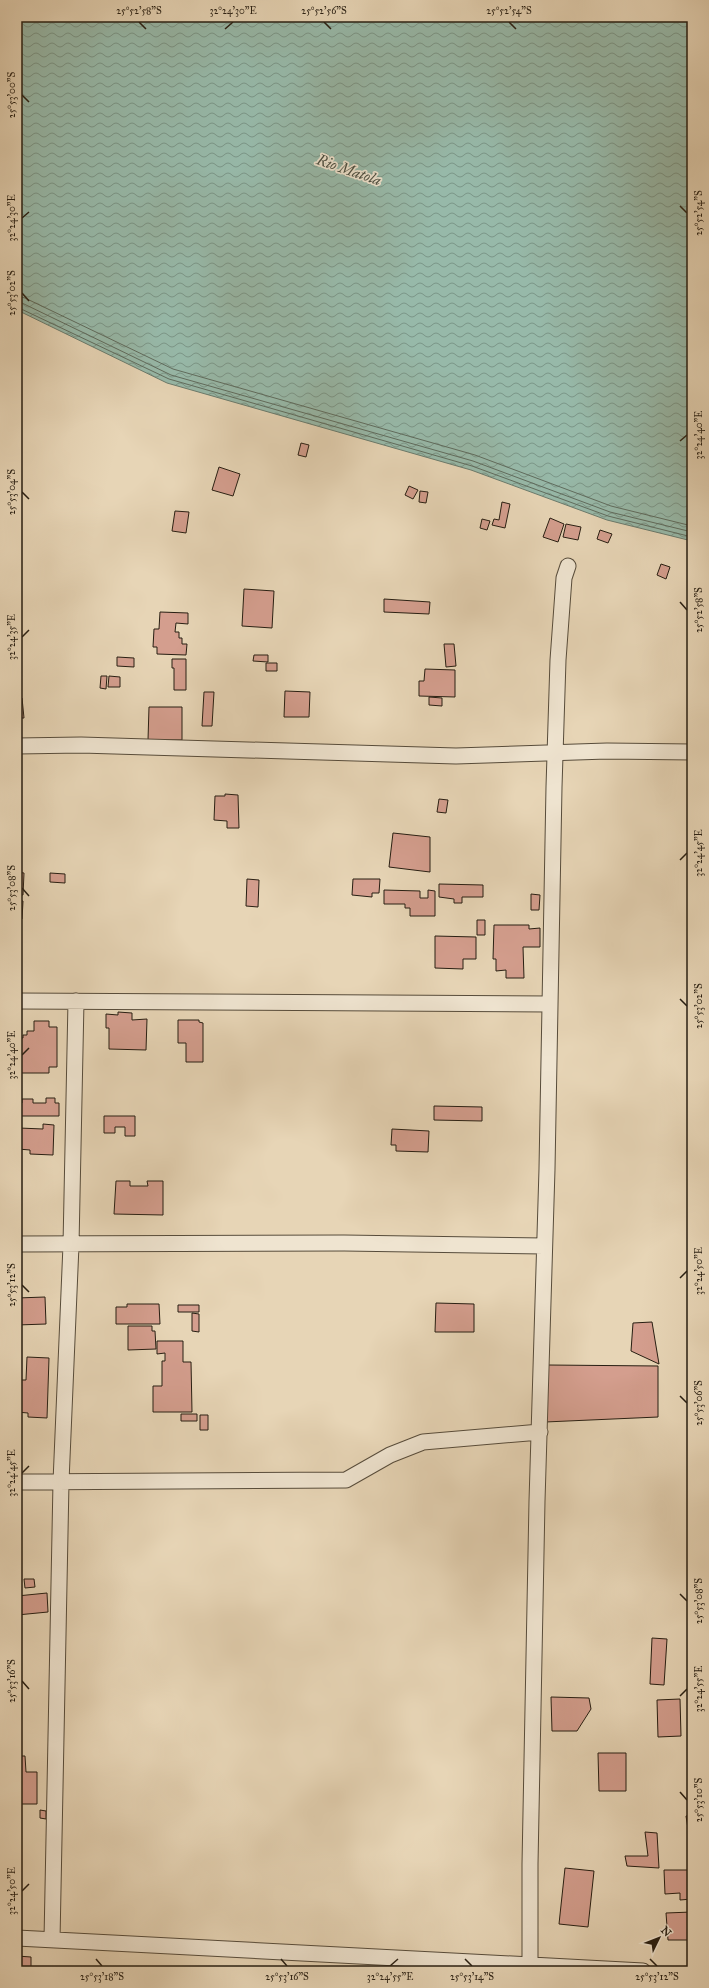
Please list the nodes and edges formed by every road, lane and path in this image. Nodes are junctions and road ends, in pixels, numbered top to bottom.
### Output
1 (568, 566) dead end
2 (17, 746) edge
3 (555, 752) junction
4 (692, 752) edge
5 (17, 1001) edge
6 (76, 1001) junction
7 (549, 1004) junction
8 (17, 1244) edge
9 (71, 1245) junction
10 (544, 1246) junction
11 (540, 1432) junction
12 (17, 1482) edge
13 (62, 1482) junction
14 (17, 1938) edge
15 (52, 1940) junction
16 (395, 1965) edge
17 (530, 1965) junction
18 (643, 1971) edge

1 - 3 street
2 - 3 street
3 - 4 street
3 - 7 street
5 - 6 street
6 - 7 street
6 - 9 street
7 - 10 street
8 - 9 street
9 - 10 street
9 - 13 street
10 - 11 street
11 - 13 street
11 - 17 street
12 - 13 street
13 - 15 street
14 - 15 street
15 - 16 street
16 - 17 street
17 - 18 street

